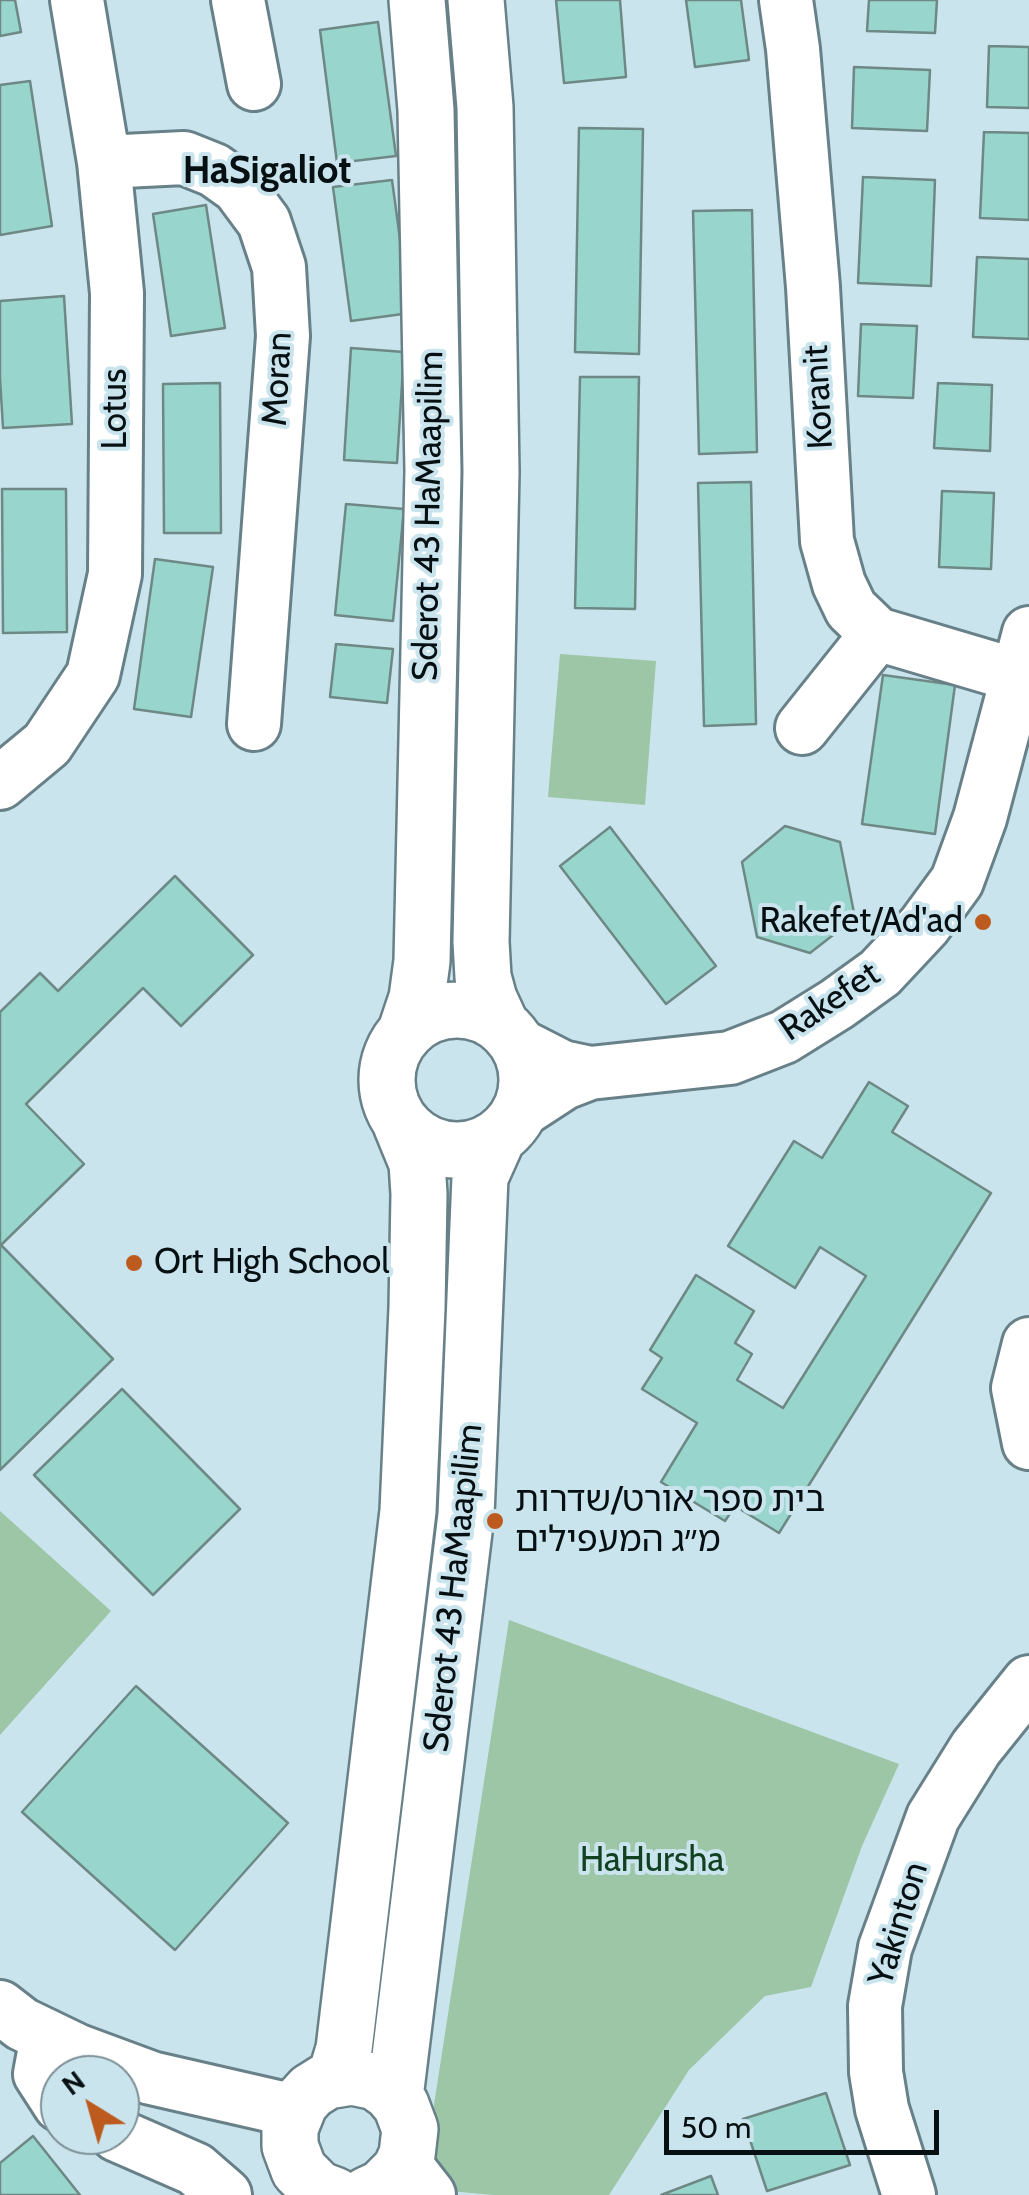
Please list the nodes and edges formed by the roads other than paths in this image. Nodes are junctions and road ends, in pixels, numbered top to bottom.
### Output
1 (77, 0) edge
2 (238, 0) edge
3 (417, 0) edge
4 (476, 0) edge
5 (786, 0) edge
6 (254, 84) dead end
7 (104, 162) junction
8 (877, 634) junction
9 (1025, 663) edge
10 (254, 724) dead end
11 (802, 728) dead end
12 (0, 783) edge
13 (406, 1031) junction
14 (510, 1035) junction
15 (590, 1074) junction
16 (401, 1124) junction
17 (509, 1125) junction
18 (1029, 1344) edge
19 (1029, 1443) edge
20 (1029, 1682) edge
21 (0, 2007) edge
22 (47, 2036) junction
23 (44, 2055) edge
24 (315, 2095) junction
25 (396, 2097) junction
26 (140, 2145) edge
27 (365, 2190) edge
28 (224, 2195) edge
29 (909, 2195) edge

1 - 7 street, Lotus
2 - 6 street
3 - 13 main road, Sderot 43 HaMaapilim
4 - 14 main road, Sderot 43 HaMaapilim
5 - 8 street, Koranit
7 - 10 street, Moran
7 - 12 street, Lotus
8 - 9 street
8 - 11 street
9 - 15 street, Rakefet
13 - 14 main road
13 - 16 main road
14 - 15 street, Rakefet
14 - 17 main road
15 - 17 street, Rakefet
16 - 17 main road
16 - 24 main road, Sderot 43 HaMaapilim
17 - 25 main road, Sderot 43 HaMaapilim
18 - 19 street
20 - 29 street, Yakinton
21 - 22 street
22 - 23 street
22 - 24 street
24 - 25 main road
24 - 27 main road
25 - 27 main road
26 - 28 street

